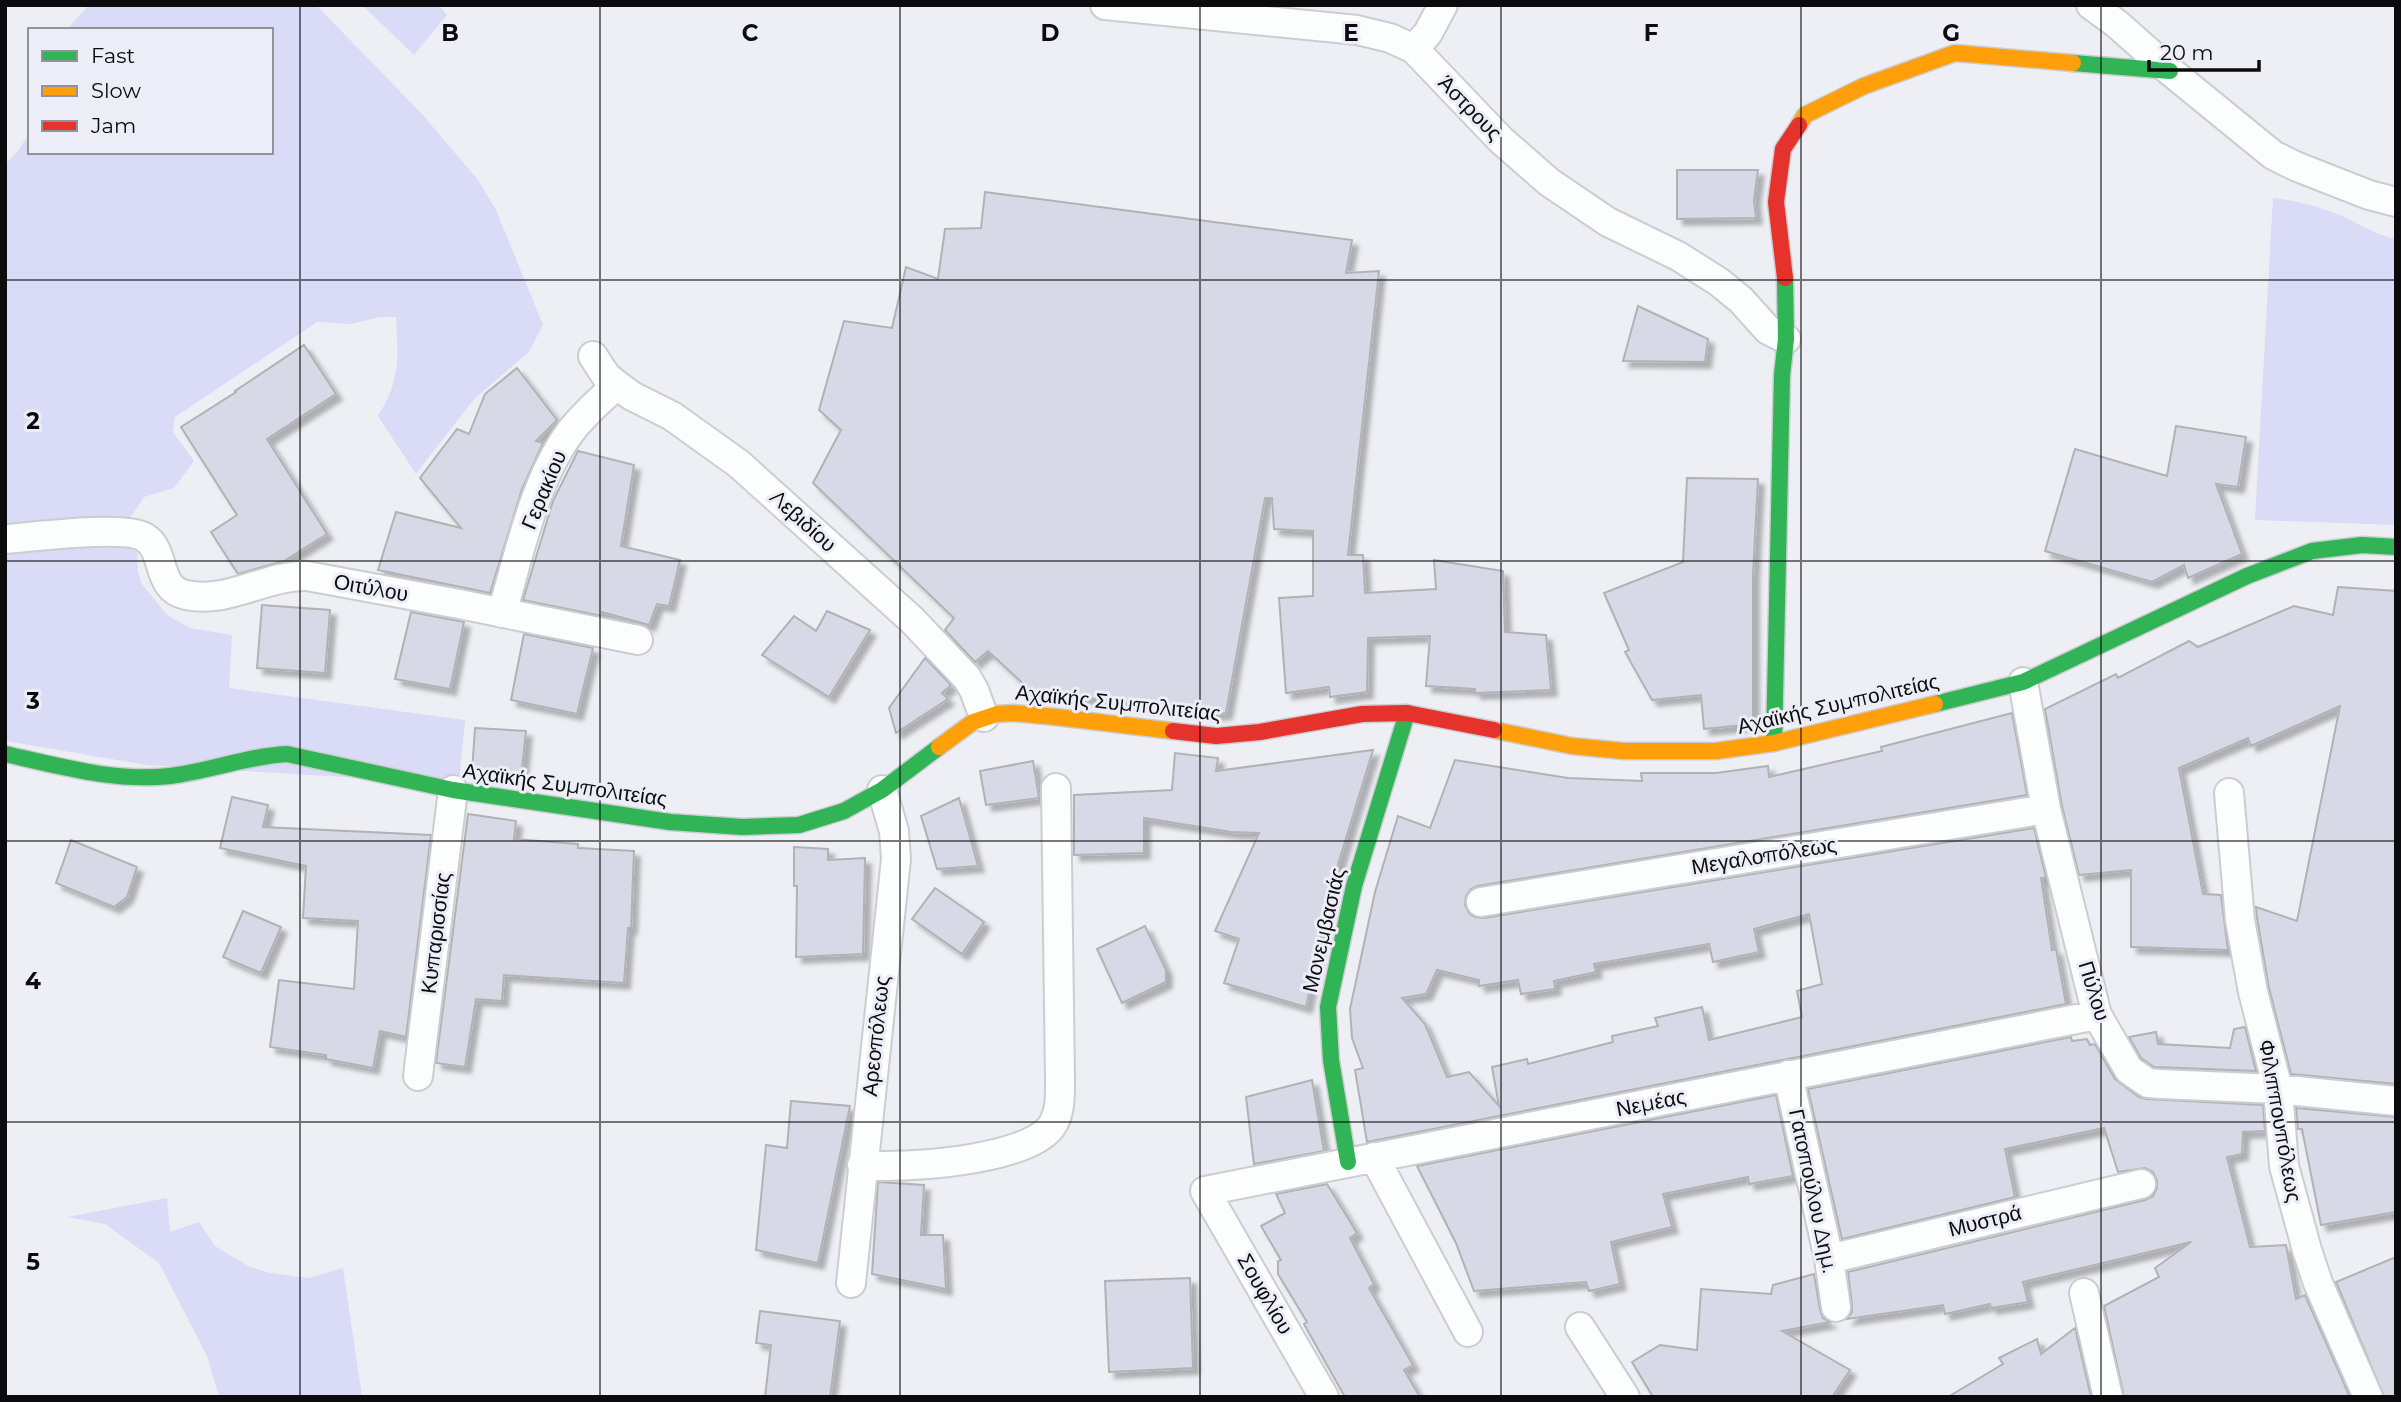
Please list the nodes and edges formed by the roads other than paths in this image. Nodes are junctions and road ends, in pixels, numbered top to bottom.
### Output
1 (1105, 5) edge
2 (1443, 5) edge
3 (2091, 5) edge
4 (1414, 49) junction
5 (2170, 71) junction
6 (2396, 202) edge
7 (1786, 339) junction
8 (593, 356) dead end
9 (617, 385) junction
10 (5, 539) edge
11 (2396, 547) edge
12 (502, 613) junction
13 (638, 640) dead end
14 (2023, 682) junction
15 (1407, 713) junction
16 (984, 717) junction
17 (1774, 743) junction
18 (5, 754) edge
19 (1056, 788) dead end
20 (453, 790) junction
21 (882, 790) junction
22 (2229, 793) dead end
23 (2046, 809) junction
24 (1481, 902) dead end
25 (2098, 1015) junction
26 (1788, 1075) junction
27 (418, 1076) dead end
28 (2278, 1089) junction
29 (2396, 1101) edge
30 (1361, 1160) junction
31 (862, 1165) junction
32 (2141, 1184) dead end
33 (1205, 1191) joint
34 (1829, 1259) junction
35 (851, 1283) dead end
36 (2084, 1293) dead end
37 (1836, 1307) dead end
38 (1580, 1327) dead end
39 (1468, 1332) dead end
40 (1324, 1397) edge
41 (1625, 1397) edge
42 (2108, 1397) edge
43 (2368, 1397) edge

1 - 4 street, Άστρους
2 - 4 street
3 - 5 street
4 - 7 street, Άστρους
5 - 6 street
5 - 7 street
7 - 17 street
8 - 9 street, Λεβιδίου
9 - 12 street, Γερακίου
9 - 16 street, Λεβιδίου
10 - 12 street, Οιτύλου
11 - 14 street, Αχαϊκής Συμπολιτείας
12 - 13 street, Οιτύλου
14 - 17 street, Αχαϊκής Συμπολιτείας
14 - 23 street, Πύλου
15 - 16 street, Αχαϊκής Συμπολιτείας
15 - 17 street, Αχαϊκής Συμπολιτείας
15 - 30 street, Μονεμβασιάς
16 - 21 street, Αχαϊκής Συμπολιτείας
18 - 20 street, Αχαϊκής Συμπολιτείας
19 - 31 street
20 - 21 street, Αχαϊκής Συμπολιτείας
20 - 27 street, Κυπαρισσίας
21 - 31 street, Αρεοπόλεως
22 - 28 street, Φιλιππουπόλεως
23 - 24 street, Μεγαλοπόλεως
23 - 25 street, Πύλου
25 - 26 street, Νεμέας
25 - 28 street, Πύλου
26 - 30 street, Νεμέας
26 - 34 street, Γατοπούλου Δημ.
28 - 29 street, Πύλου
28 - 43 street, Φιλιππουπόλεως
30 - 33 street, Νεμέας
30 - 39 street
31 - 35 street, Αρεοπόλεως
32 - 34 street, Μυστρά
33 - 40 street, Σουφλίου
34 - 37 street, Γατοπούλου Δημ.
36 - 42 street
38 - 41 street

